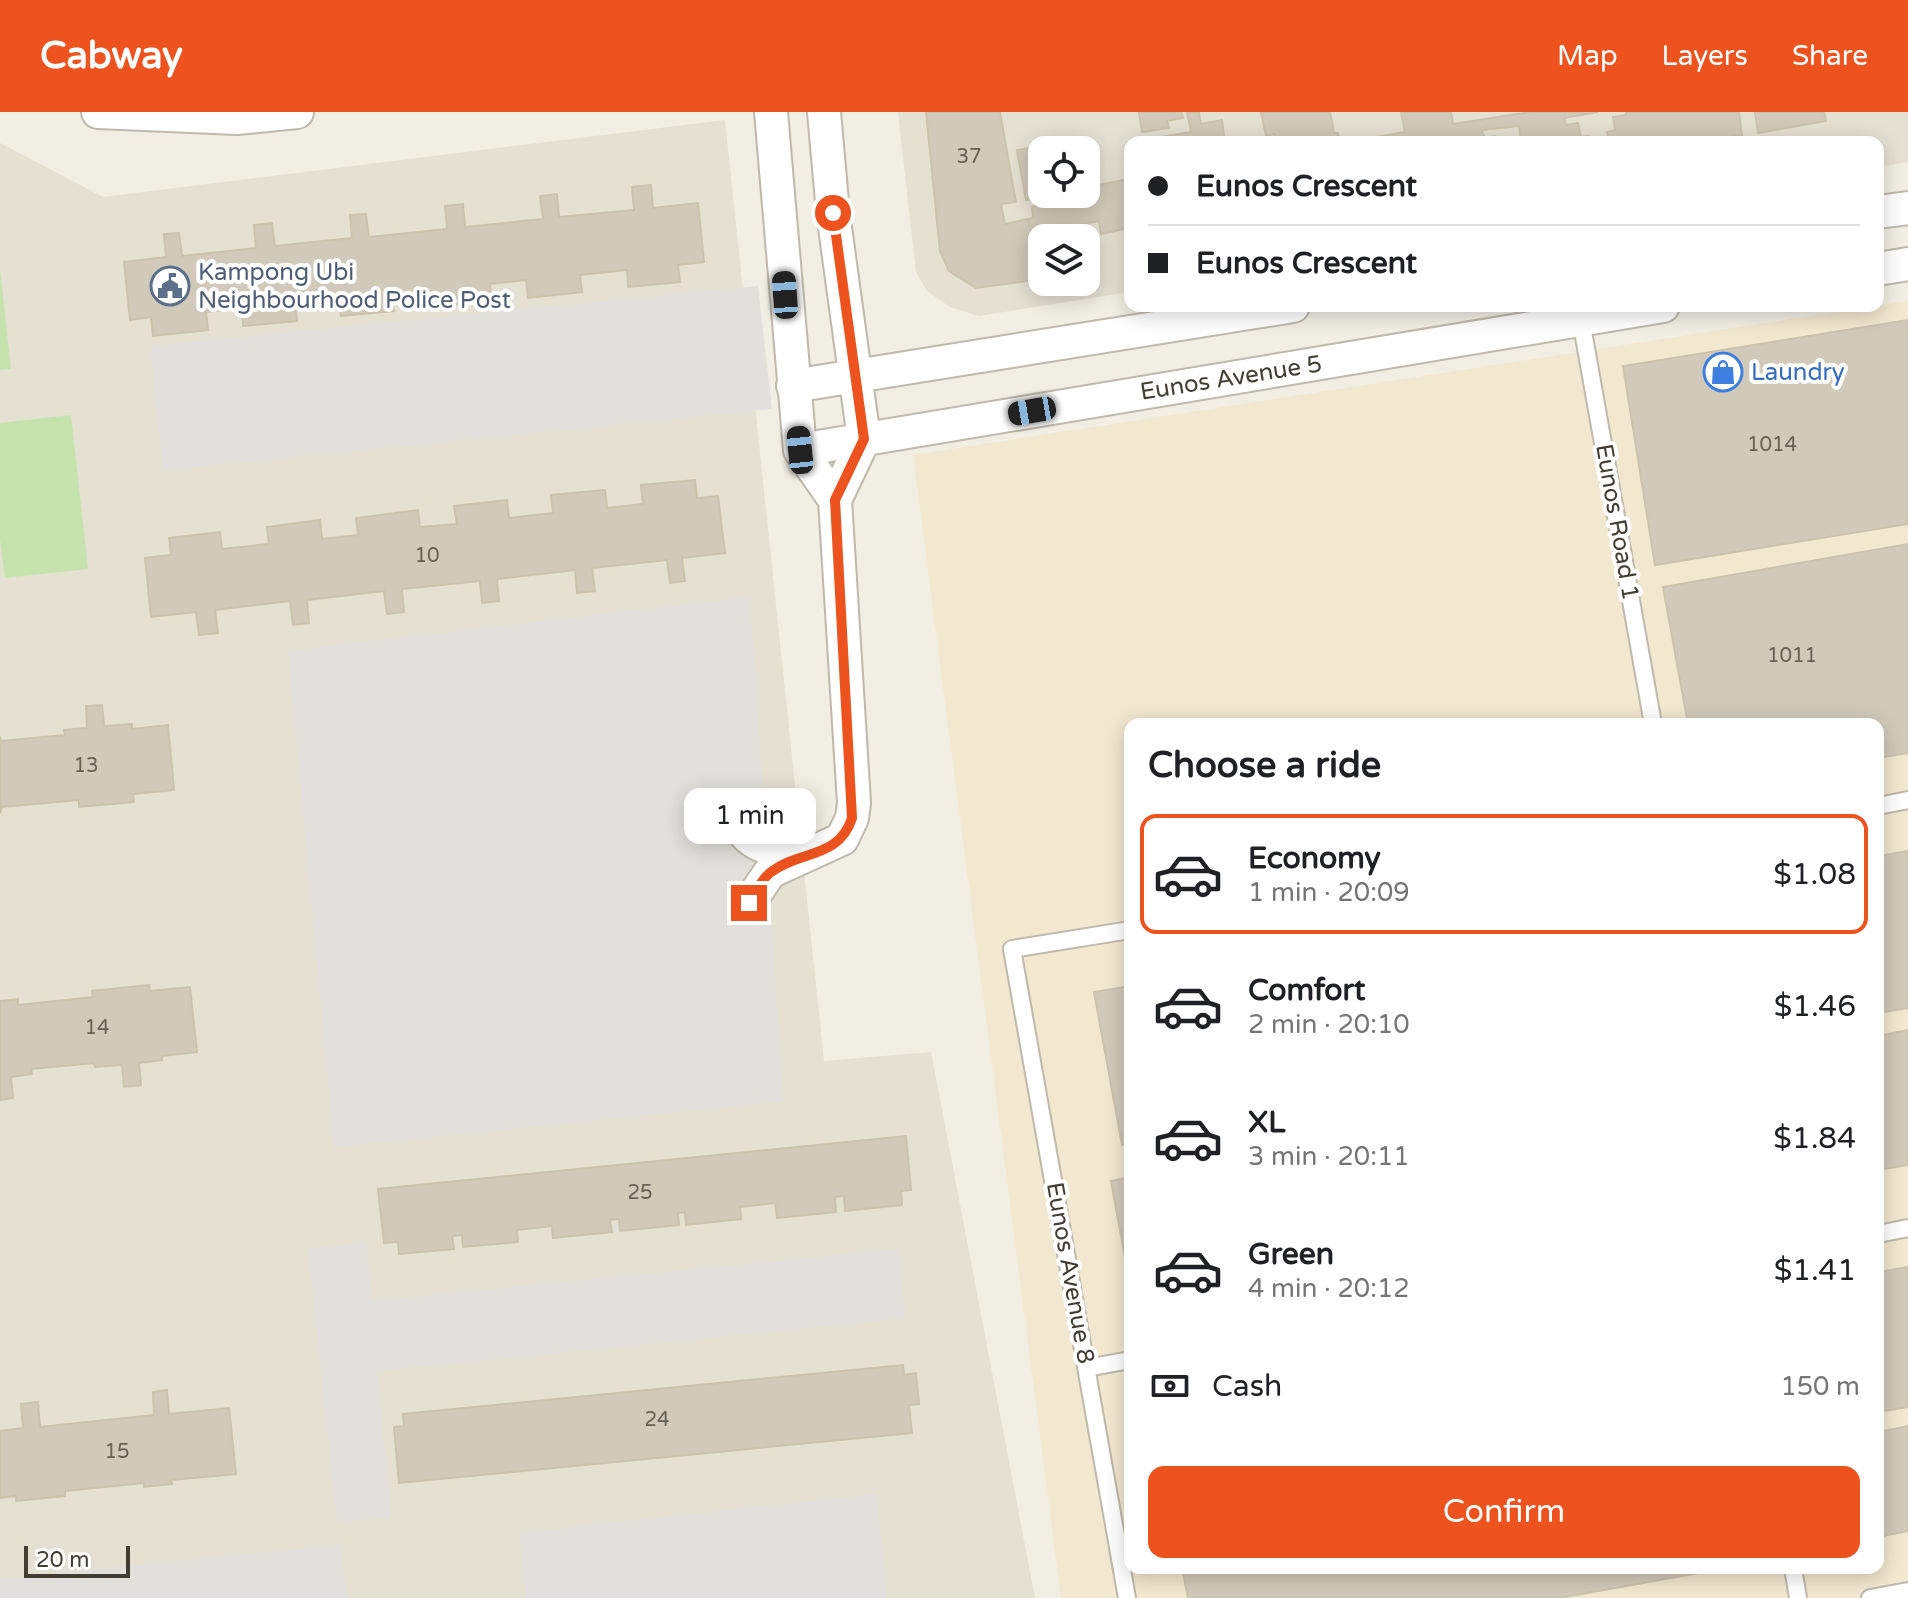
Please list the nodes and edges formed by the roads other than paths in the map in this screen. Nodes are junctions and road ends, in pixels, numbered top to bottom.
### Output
1 (98, 112) edge
2 (297, 112) edge
3 (771, 112) edge
4 (824, 112) edge
5 (1908, 208) edge
6 (1884, 211) edge
7 (1908, 264) edge
8 (1884, 268) edge
9 (1256, 312) edge
10 (1628, 312) edge
11 (1581, 320) junction
12 (856, 376) junction
13 (793, 386) junction
14 (864, 439) junction
15 (800, 450) junction
16 (835, 500) junction
17 (1652, 718) edge
18 (1908, 800) edge
19 (1884, 805) edge
20 (741, 829) dead end
21 (823, 850) junction
22 (749, 903) dead end
23 (1124, 931) edge
24 (1908, 1228) edge
25 (1884, 1233) edge
26 (1124, 1361) edge
27 (1087, 1368) junction
28 (1794, 1574) edge
29 (1908, 1591) edge
30 (1127, 1598) edge
31 (1798, 1598) edge
32 (1870, 1598) edge

1 - 2 street
3 - 13 street
4 - 12 street
5 - 6 street
7 - 8 street
9 - 12 street
10 - 11 street, Eunos Avenue 5
11 - 14 street, Eunos Avenue 5
11 - 17 lane, Eunos Road 1
12 - 13 street
12 - 14 street
13 - 15 street
14 - 15 street, Eunos Avenue 5
14 - 16 street
15 - 16 street
16 - 21 street
18 - 19 lane
20 - 21 street
21 - 22 street
23 - 27 lane, Eunos Avenue 8
24 - 25 lane
26 - 27 lane
27 - 30 lane, Eunos Avenue 8
28 - 31 lane
29 - 32 lane

